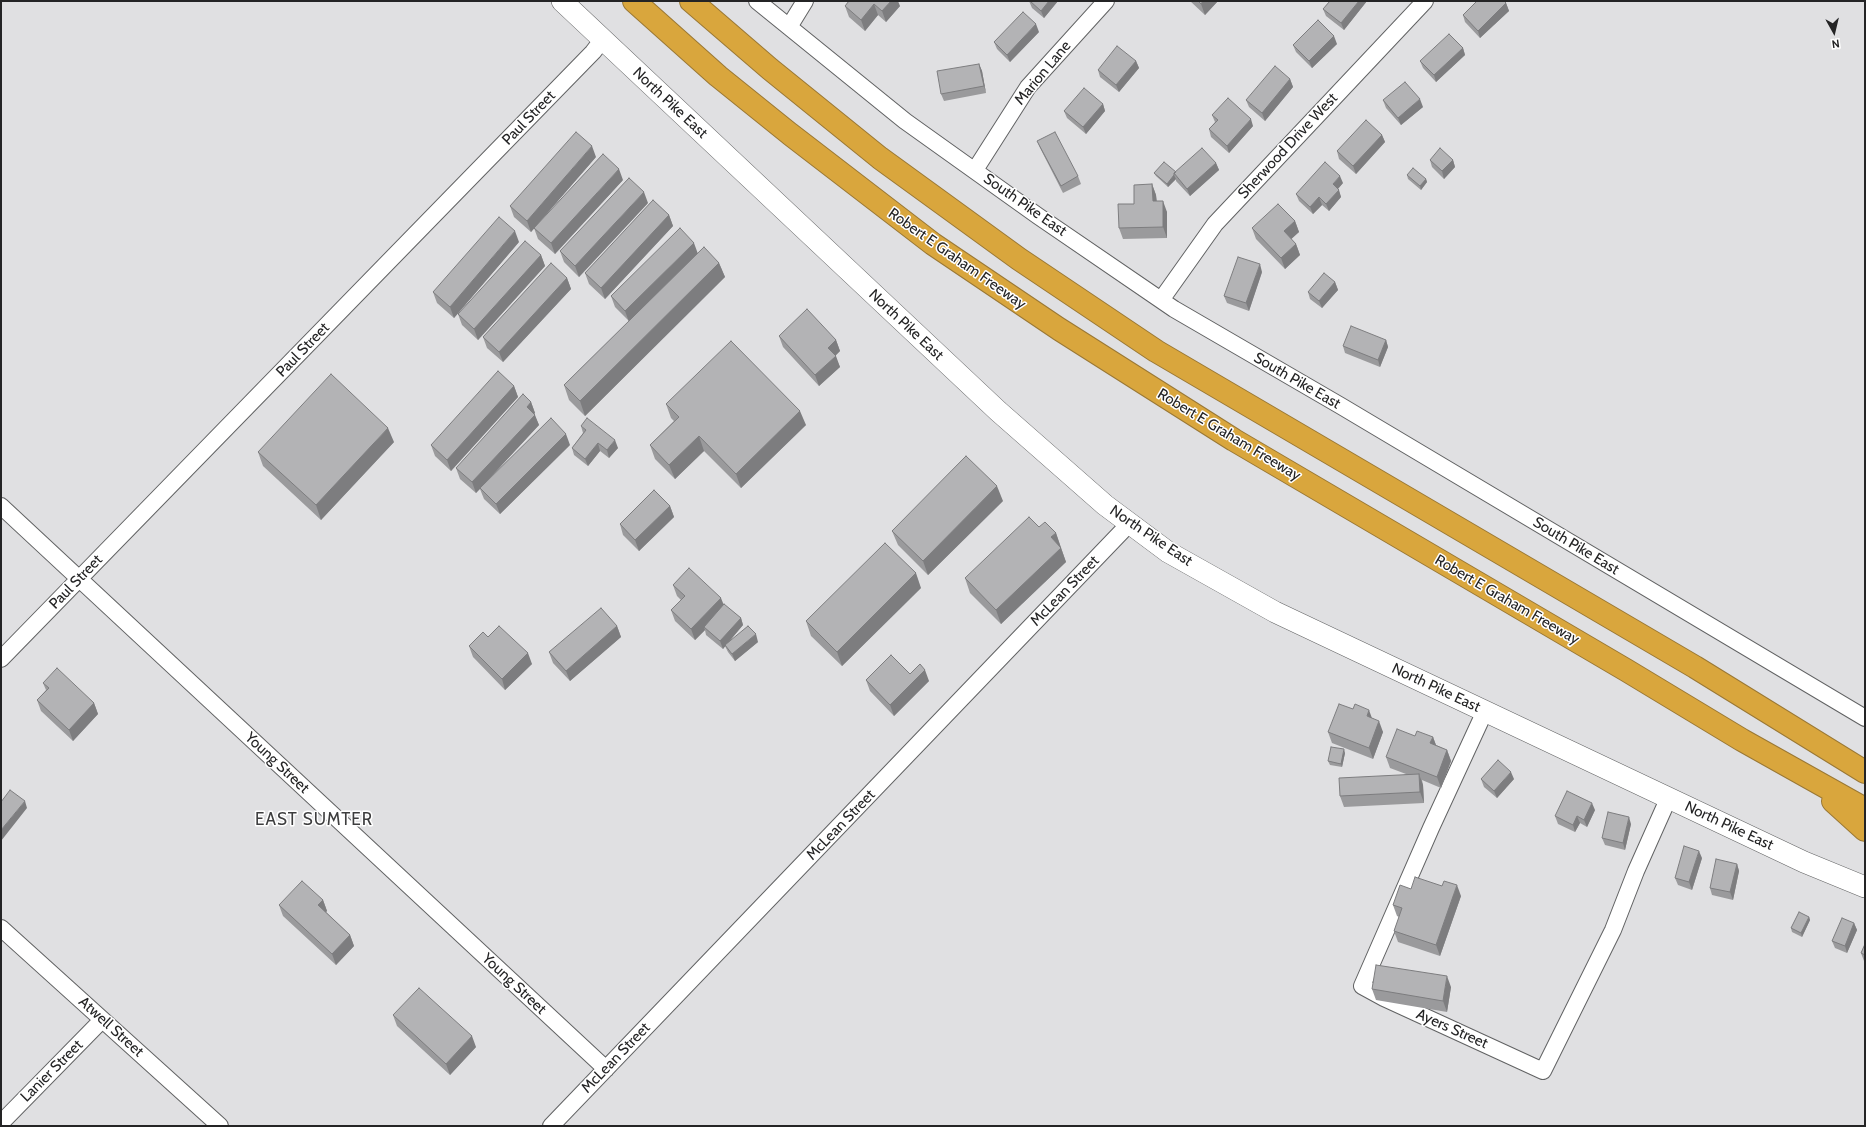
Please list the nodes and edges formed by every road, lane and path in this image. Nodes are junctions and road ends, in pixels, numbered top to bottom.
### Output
1 (562, 1) edge
2 (634, 1) edge
3 (690, 1) edge
4 (758, 1) edge
5 (805, 1) edge
6 (1106, 1) edge
7 (1425, 1) edge
8 (789, 26) junction
9 (603, 39) junction
10 (975, 170) junction
11 (1161, 300) junction
12 (1, 506) edge
13 (1130, 523) junction
14 (79, 579) junction
15 (1, 659) edge
16 (1485, 711) junction
17 (1865, 718) edge
18 (1865, 772) edge
19 (1804, 775) junction
20 (1669, 797) junction
21 (1865, 809) edge
22 (1865, 830) edge
23 (1865, 887) edge
24 (1, 928) edge
25 (102, 1020) junction
26 (606, 1069) junction
27 (1, 1123) edge
28 (220, 1126) edge
29 (551, 1126) edge

1 - 9 street, North Pike East
2 - 19 highway, Robert E Graham Freeway
3 - 18 highway
4 - 8 street, South Pike East
5 - 8 street
6 - 10 street, Marion Lane
7 - 11 street, Sherwood Drive West
8 - 10 street, South Pike East
9 - 13 street, North Pike East
9 - 14 street, Paul Street
10 - 11 street, South Pike East
11 - 17 street, South Pike East
12 - 14 street, Young Street
13 - 16 street, North Pike East
13 - 26 street, McLean Street
14 - 15 street, Paul Street
14 - 26 street, Young Street
16 - 20 street, North Pike East
16 - 20 street, Ayers Street
19 - 21 highway, Robert E Graham Freeway
19 - 22 highway
20 - 23 street, North Pike East
24 - 25 street, Atwell Street
25 - 27 street, Lanier Street
25 - 28 street, Atwell Street
26 - 29 street, McLean Street

